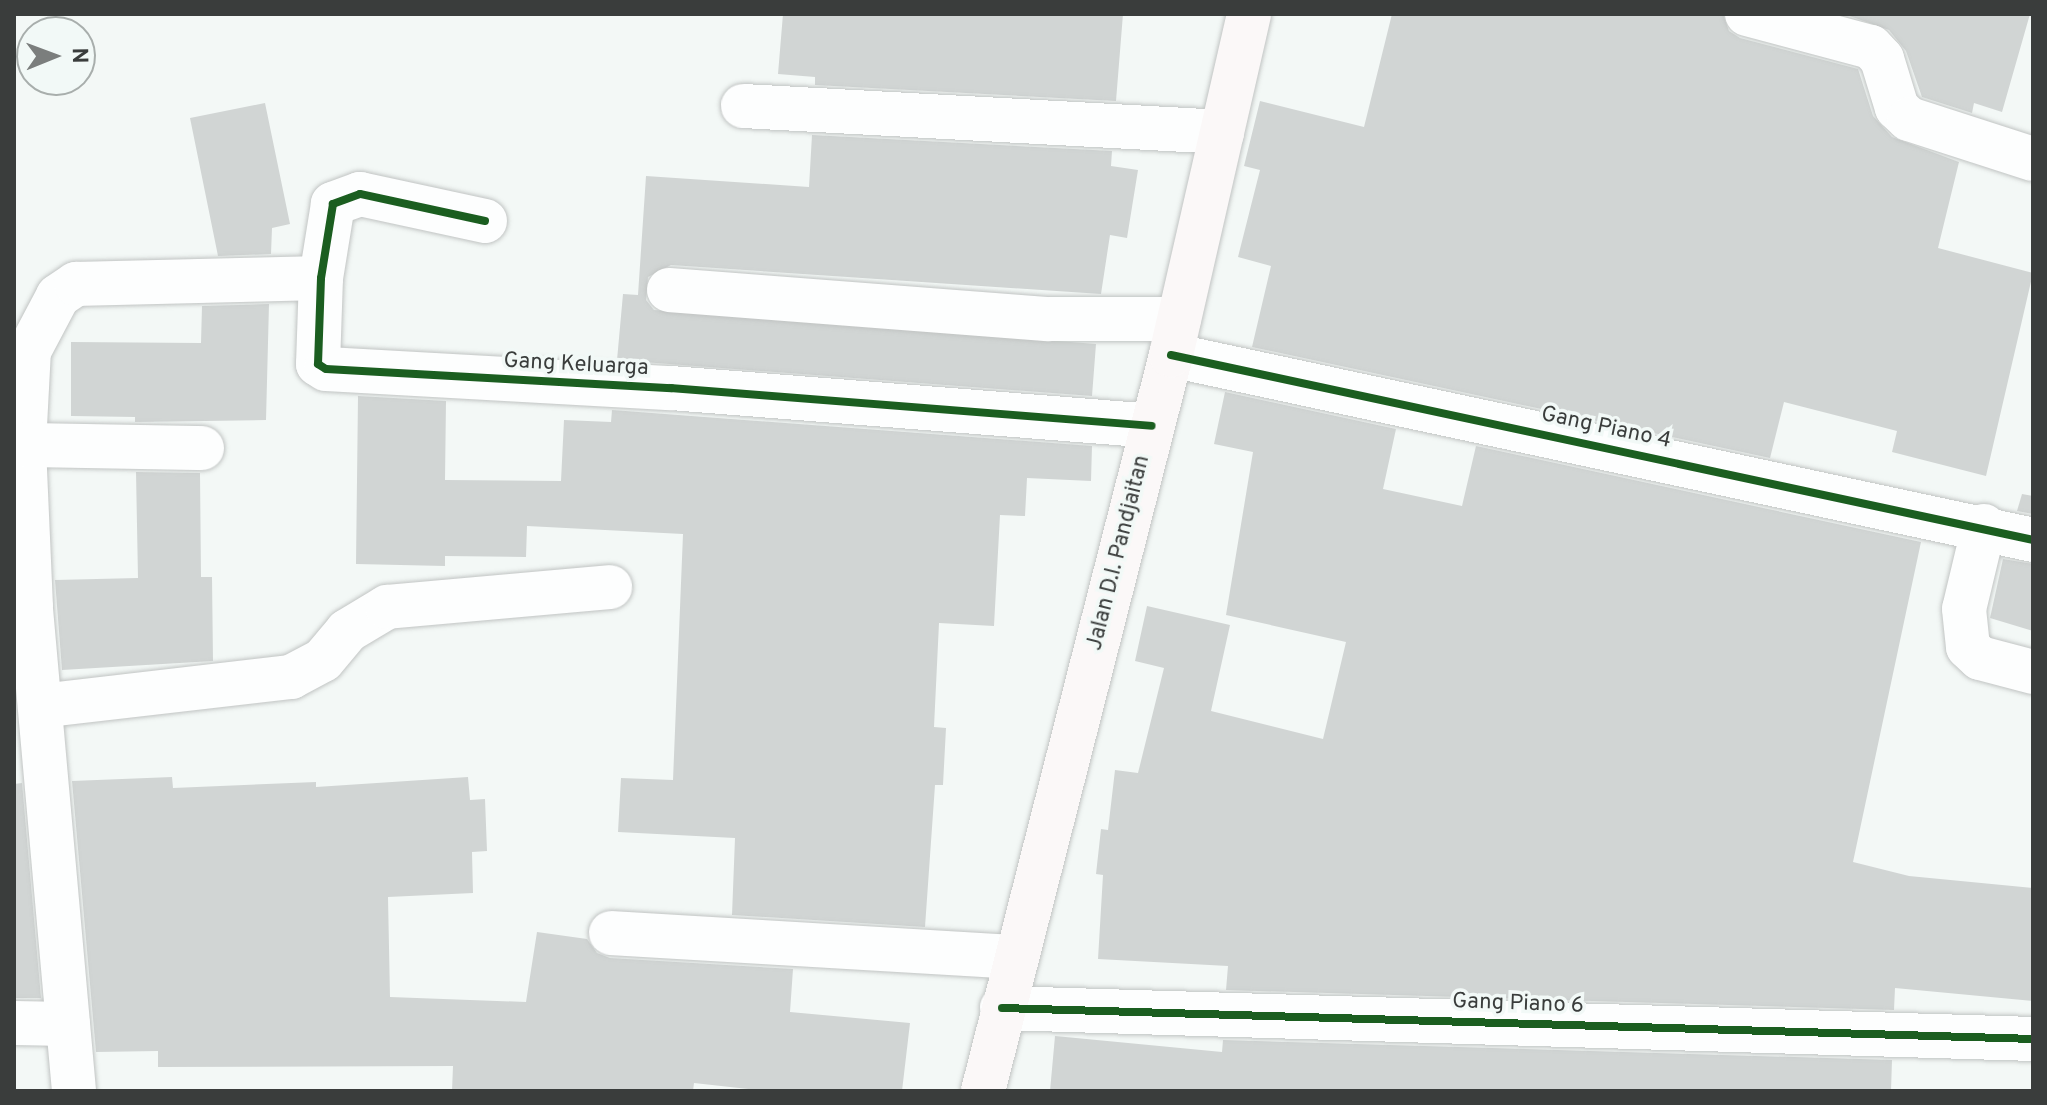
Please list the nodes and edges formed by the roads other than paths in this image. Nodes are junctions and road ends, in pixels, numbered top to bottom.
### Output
1 (1249, 14) edge
2 (1747, 14) edge
3 (743, 106) dead end
4 (1222, 132) junction
5 (2033, 159) edge
6 (485, 221) dead end
7 (321, 278) junction
8 (669, 290) dead end
9 (1175, 337) junction
10 (1152, 426) junction
11 (24, 445) junction
12 (202, 448) dead end
13 (1984, 526) junction
14 (2033, 540) edge
15 (610, 587) dead end
16 (22, 608) edge
17 (2033, 672) edge
18 (40, 706) junction
19 (611, 933) dead end
20 (1016, 957) junction
21 (1002, 1008) junction
22 (14, 1023) edge
23 (68, 1024) junction
24 (2033, 1039) edge
25 (74, 1091) edge
26 (983, 1091) edge

1 - 4 main road, Jalan D.I. Pandjaitan
2 - 5 street
3 - 4 street
4 - 9 main road, Jalan D.I. Pandjaitan
6 - 7 street, Gang Keluarga
7 - 10 street, Gang Keluarga
7 - 11 street
8 - 9 street, Gang Piano 4
9 - 10 main road, Jalan D.I. Pandjaitan
9 - 13 street, Gang Piano 4
10 - 20 main road, Jalan D.I. Pandjaitan
11 - 12 street
11 - 16 street
13 - 14 street, Gang Piano 4
13 - 17 street
15 - 18 street
16 - 18 street
18 - 23 street
19 - 20 street
20 - 21 main road, Jalan D.I. Pandjaitan
21 - 24 street, Gang Piano 6
21 - 26 main road, Jalan D.I. Pandjaitan
22 - 23 street
23 - 25 street

